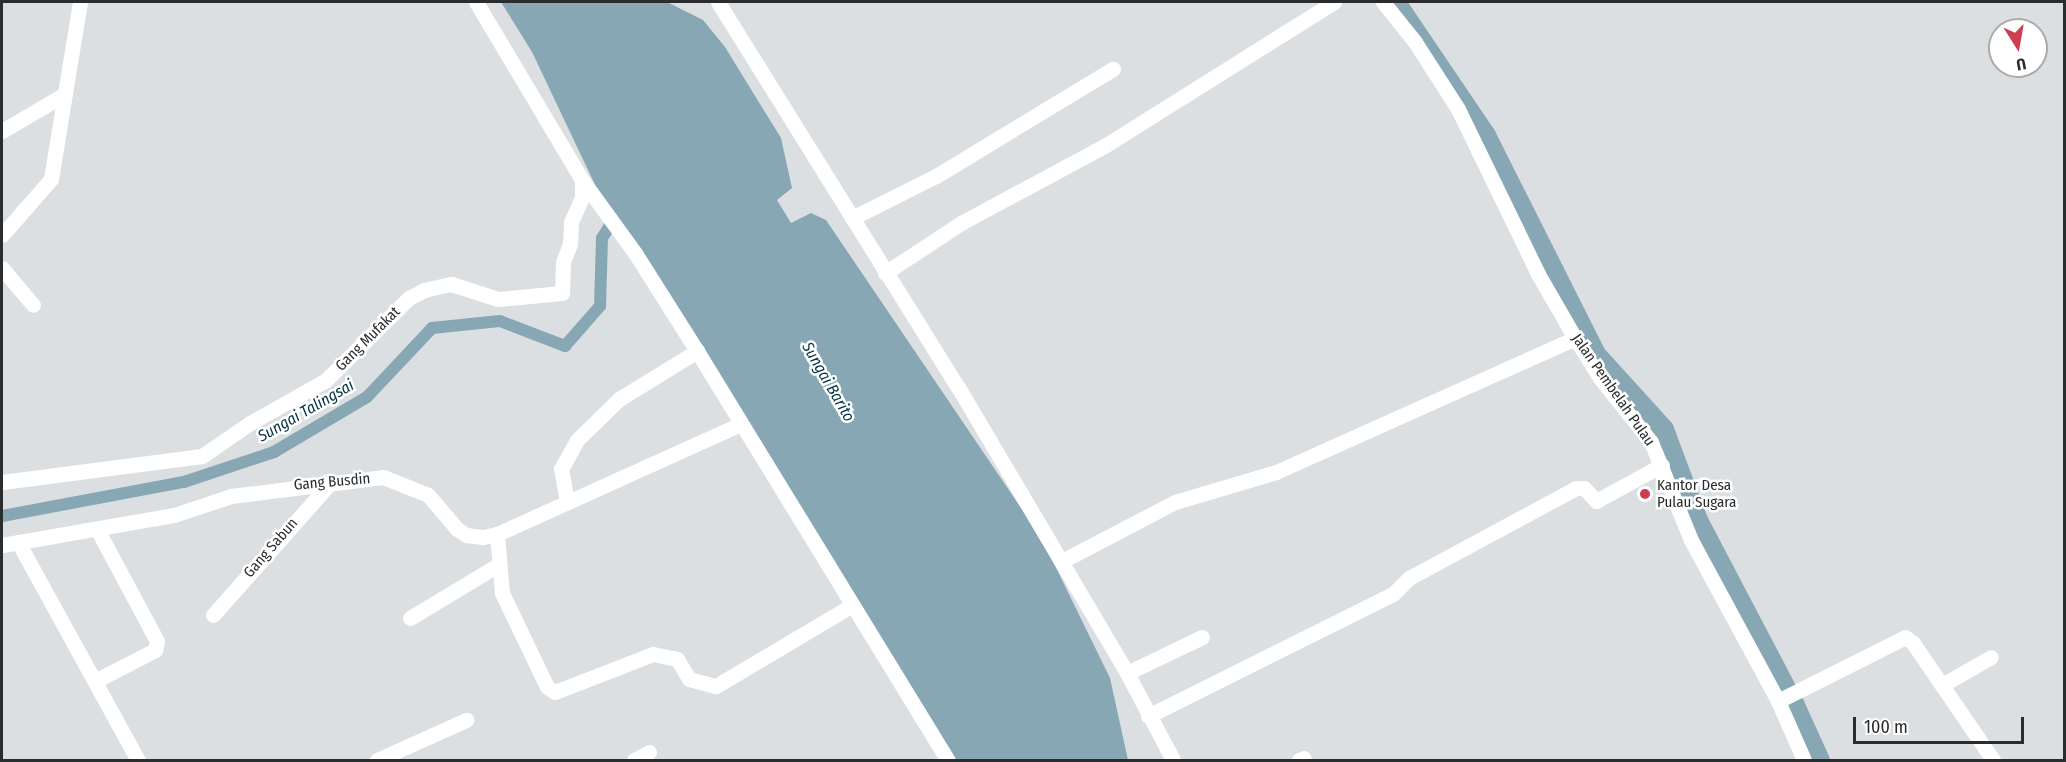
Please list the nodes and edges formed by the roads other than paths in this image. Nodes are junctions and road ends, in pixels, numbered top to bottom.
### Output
1 (80, 2) edge
2 (476, 2) edge
3 (718, 2) edge
4 (1334, 2) edge
5 (1383, 2) edge
6 (1113, 69) dead end
7 (66, 94) junction
8 (2, 131) edge
9 (584, 183) junction
10 (852, 218) junction
11 (2, 235) edge
12 (2, 268) edge
13 (885, 273) junction
14 (33, 305) dead end
15 (1575, 338) junction
16 (697, 351) junction
17 (741, 424) junction
18 (1662, 465) junction
19 (2, 482) edge
20 (331, 482) junction
21 (567, 502) junction
22 (97, 529) junction
23 (497, 534) junction
24 (18, 542) junction
25 (2, 544) edge
26 (1062, 561) junction
27 (498, 565) junction
28 (851, 606) junction
29 (213, 615) dead end
30 (410, 618) dead end
31 (1202, 637) dead end
32 (1991, 657) dead end
33 (1127, 673) junction
34 (95, 681) junction
35 (1942, 685) junction
36 (1787, 696) junction
37 (1148, 716) junction
38 (466, 720) dead end
39 (649, 752) dead end
40 (138, 760) edge
41 (377, 760) edge
42 (634, 760) edge
43 (948, 760) edge
44 (1173, 760) edge
45 (1804, 760) edge
46 (1993, 760) edge

1 - 7 street
2 - 9 street
3 - 10 street
4 - 13 street
5 - 15 street, Jalan Pembelah Pulau
6 - 10 street
7 - 8 street
7 - 11 street
9 - 16 street
9 - 19 street, Gang Mufakat
10 - 13 street
12 - 14 street
13 - 26 street
15 - 18 street, Jalan Pembelah Pulau
15 - 26 street
16 - 17 street
16 - 21 street
17 - 21 street, Gang Busdin
17 - 28 street
18 - 36 street, Jalan Pembelah Pulau
18 - 37 street
20 - 22 street, Gang Busdin
20 - 23 street, Gang Busdin
20 - 29 street, Gang Sabun
21 - 23 street, Gang Busdin
22 - 24 street, Gang Busdin
22 - 34 street
23 - 27 street
24 - 25 street, Gang Busdin
24 - 34 street
26 - 33 street
27 - 28 street
27 - 30 street
28 - 43 street
31 - 33 street
32 - 35 street
33 - 37 street
34 - 40 street
35 - 36 street
35 - 46 street
36 - 45 street, Jalan Pembelah Pulau
37 - 44 street
38 - 41 street
39 - 42 street

